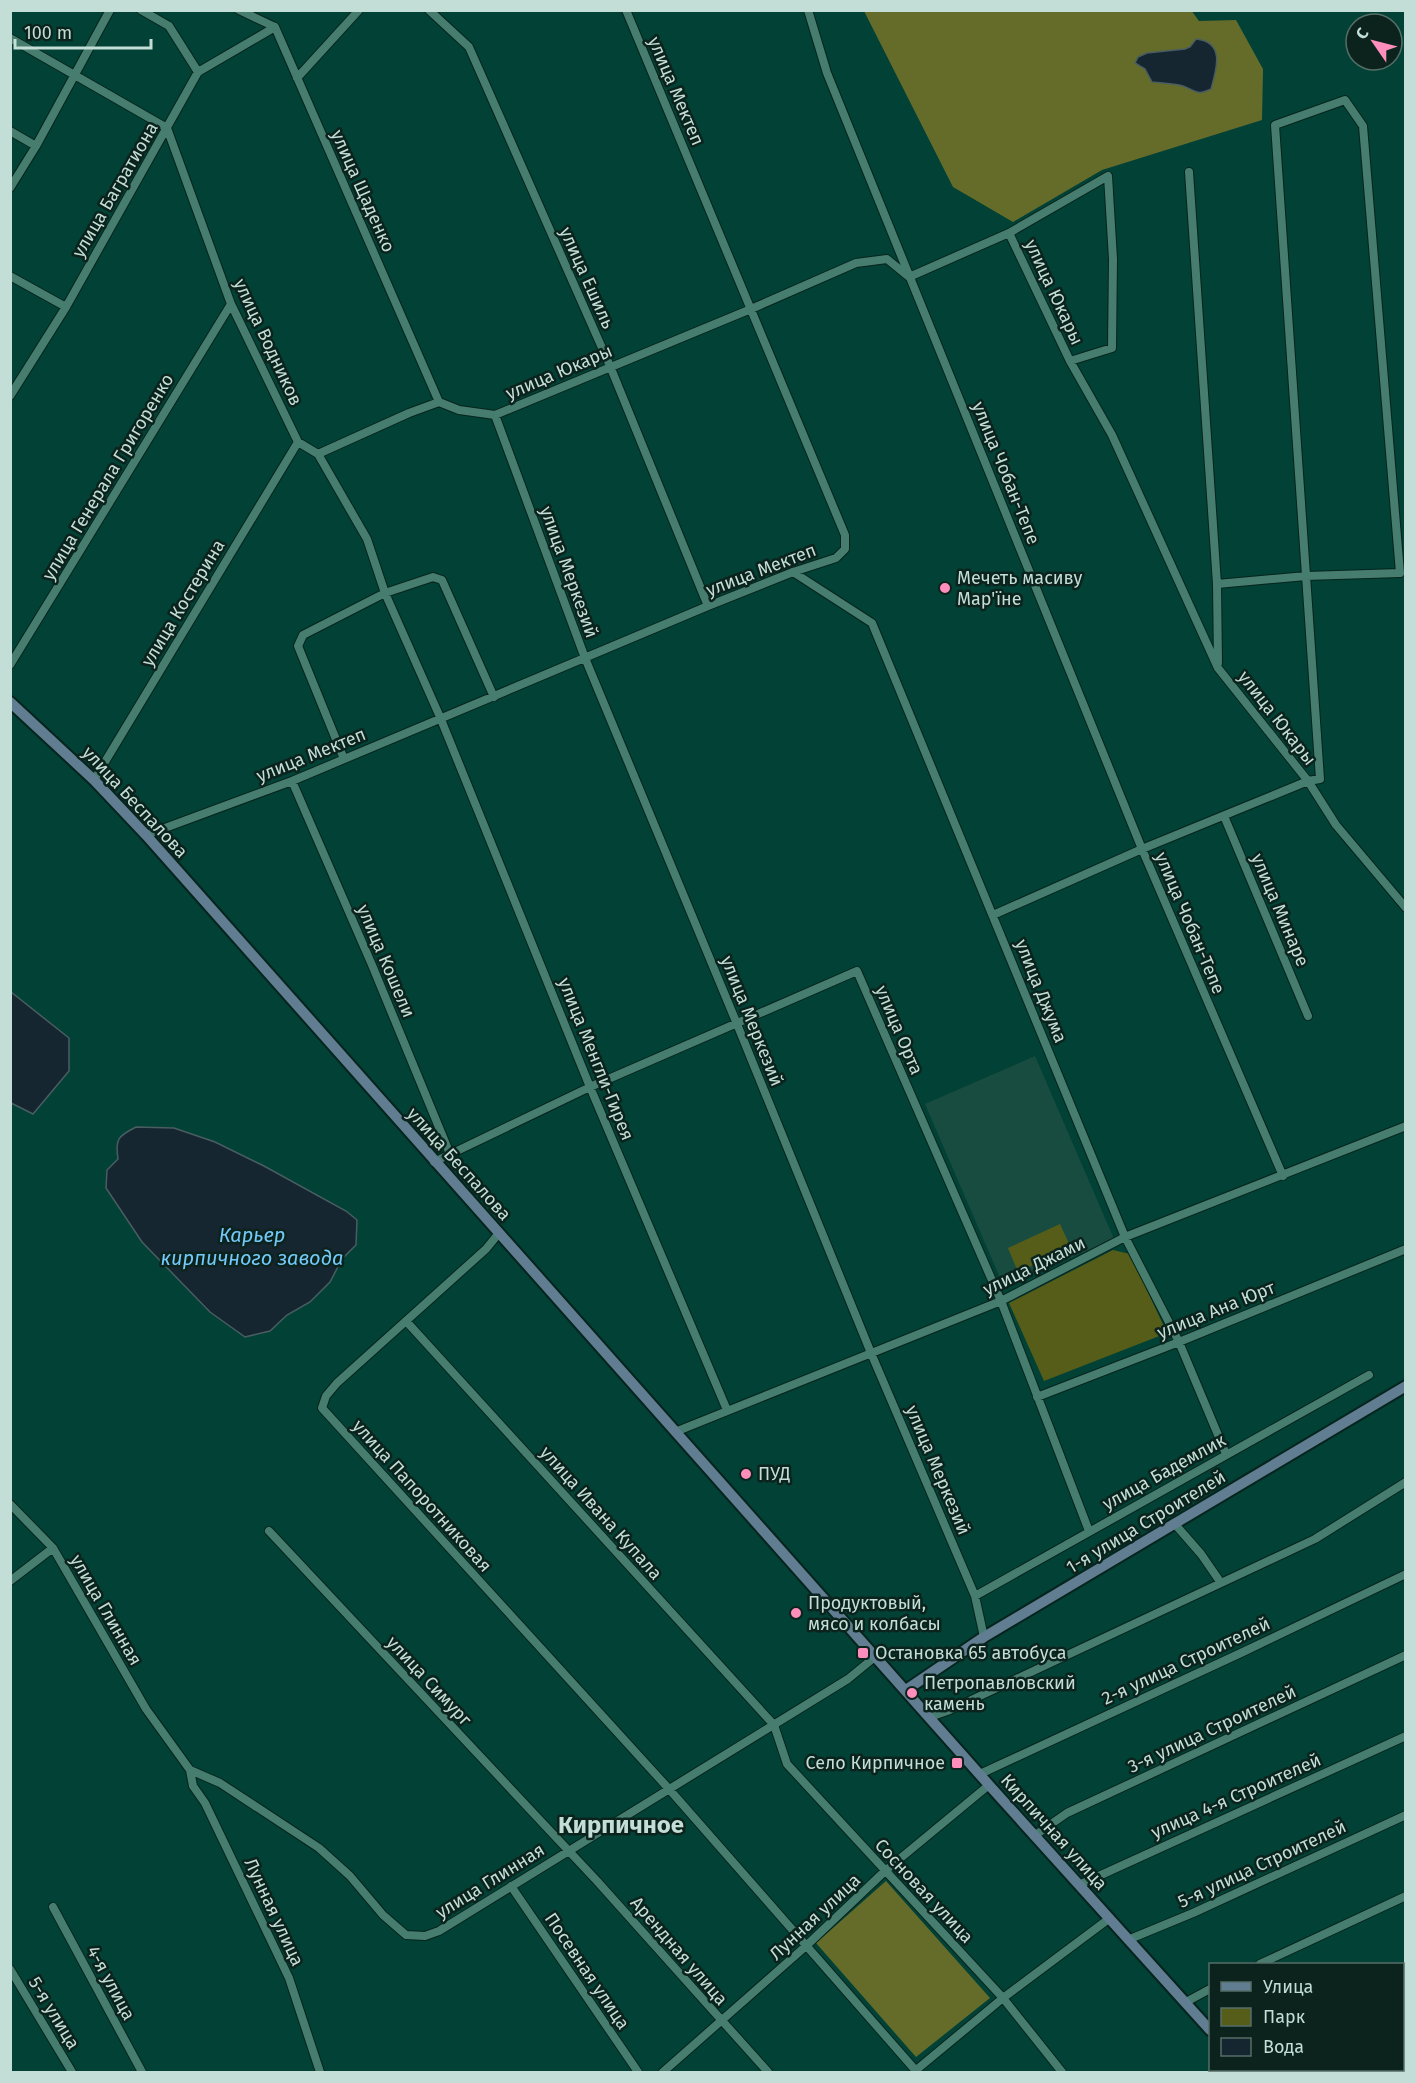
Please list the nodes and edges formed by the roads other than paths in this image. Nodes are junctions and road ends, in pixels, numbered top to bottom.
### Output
1 (110, 10) edge
2 (141, 10) edge
3 (239, 10) edge
4 (359, 10) edge
5 (429, 10) edge
6 (626, 10) edge
7 (808, 10) edge
8 (275, 27) junction
9 (10, 38) edge
10 (198, 72) junction
11 (74, 73) junction
12 (297, 78) junction
13 (167, 128) junction
14 (10, 131) edge
15 (36, 146) junction
16 (1189, 172) dead end
17 (10, 188) edge
18 (1009, 233) junction
19 (10, 276) edge
20 (909, 277) junction
21 (231, 304) junction
22 (66, 307) junction
23 (752, 309) junction
24 (1070, 361) junction
25 (610, 366) junction
26 (10, 396) edge
27 (440, 402) junction
28 (495, 415) junction
29 (298, 442) junction
30 (318, 454) junction
31 (793, 572) junction
32 (1306, 576) junction
33 (1217, 584) junction
34 (385, 593) junction
35 (708, 606) junction
36 (585, 658) junction
37 (10, 665) edge
38 (1218, 668) junction
39 (494, 697) junction
40 (10, 702) edge
41 (440, 717) junction
42 (344, 759) junction
43 (94, 780) junction
44 (292, 781) junction
45 (1308, 781) junction
46 (1224, 816) junction
47 (146, 835) junction
48 (1142, 849) junction
49 (1406, 908) edge
50 (993, 915) junction
51 (1308, 1016) dead end
52 (737, 1024) junction
53 (590, 1087) junction
54 (1406, 1126) edge
55 (450, 1154) junction
56 (434, 1162) junction
57 (1283, 1176) junction
58 (499, 1233) junction
59 (1125, 1237) junction
60 (1406, 1249) edge
61 (1001, 1301) junction
62 (406, 1321) junction
63 (1179, 1342) junction
64 (871, 1353) junction
65 (1368, 1375) dead end
66 (1405, 1386) edge
67 (1037, 1397) junction
68 (727, 1410) junction
69 (675, 1432) junction
70 (1226, 1455) junction
71 (1406, 1482) edge
72 (10, 1504) edge
73 (1174, 1522) junction
74 (269, 1531) dead end
75 (1089, 1531) junction
76 (53, 1548) junction
77 (1406, 1574) edge
78 (10, 1581) edge
79 (1221, 1583) junction
80 (975, 1596) junction
81 (984, 1637) junction
82 (876, 1656) junction
83 (1406, 1656) edge
84 (906, 1690) junction
85 (930, 1717) junction
86 (774, 1725) junction
87 (1406, 1736) edge
88 (190, 1770) junction
89 (980, 1774) junction
90 (988, 1785) junction
91 (669, 1788) junction
92 (1406, 1815) edge
93 (1034, 1836) junction
94 (567, 1851) junction
95 (885, 1871) junction
96 (1079, 1885) junction
97 (511, 1886) junction
98 (1406, 1896) edge
99 (53, 1907) dead end
100 (1110, 1917) junction
101 (1130, 1939) junction
102 (806, 1946) junction
103 (1264, 1963) edge
104 (10, 1970) edge
105 (1209, 1990) edge
106 (1003, 1998) junction
107 (1186, 2002) junction
108 (722, 2022) junction
109 (1209, 2029) edge
110 (916, 2072) edge
111 (72, 2073) edge
112 (142, 2073) edge
113 (320, 2073) edge
114 (638, 2073) edge
115 (663, 2073) edge
116 (768, 2073) edge
117 (1062, 2073) edge

1 - 11 street
2 - 10 street
3 - 8 street
4 - 12 street
5 - 25 street, улица Ешиль
6 - 23 street, улица Мектеп
7 - 20 street, улица Чобан-Тепе
8 - 10 street
8 - 12 street, улица Щаденко
9 - 11 street
10 - 13 street, улица Багратиона
11 - 13 street
11 - 15 street
12 - 27 street, улица Щаденко
13 - 21 street, улица Водников
13 - 22 street, улица Багратиона
14 - 15 street
15 - 17 street
16 - 33 street
18 - 20 street, улица Юкары
18 - 24 street, улица Юкары
18 - 24 street
19 - 22 street
20 - 23 street, улица Юкары
20 - 48 street, улица Чобан-Тепе
21 - 29 street, улица Водников
21 - 37 street, улица Генерала Григоренко
22 - 26 street, улица Багратиона
23 - 25 street, улица Юкары
23 - 31 street, улица Мектеп
24 - 38 street, улица Юкары
25 - 28 street, улица Юкары
25 - 35 street, улица Ешиль
27 - 28 street, улица Юкары
27 - 30 street
28 - 36 street, улица Меркезий
29 - 30 street
29 - 43 street, улица Костерина
30 - 34 street
31 - 35 street, улица Мектеп
31 - 50 street, улица Джума
32 - 32 street
32 - 33 street
32 - 45 street
33 - 38 street
34 - 39 street
34 - 41 street
34 - 42 street
35 - 36 street, улица Мектеп
36 - 39 street, улица Мектеп
36 - 52 street, улица Меркезий
38 - 45 street, улица Юкары
39 - 41 street, улица Мектеп
40 - 43 main road, улица Беспалова
41 - 42 street, улица Мектеп
41 - 53 street, улица Менгли-Гирея
42 - 44 street, улица Мектеп
43 - 47 main road, улица Беспалова
44 - 47 street, улица Мектеп
44 - 55 street, улица Кошели
45 - 46 street
45 - 49 street, улица Юкары
46 - 48 street
46 - 51 street, улица Минаре
47 - 56 main road, улица Беспалова
48 - 50 street
48 - 57 street, улица Чобан-Тепе
50 - 59 street, улица Джума
52 - 53 street, улица Орта
52 - 61 street, улица Орта
52 - 64 street, улица Меркезий
53 - 55 street, улица Орта
53 - 68 street, улица Менгли-Гирея
54 - 57 street, улица Джами
55 - 56 street, улица Орта
56 - 58 main road, улица Беспалова
57 - 59 street, улица Джами
58 - 62 street, улица Папоротниковая
58 - 69 main road, улица Беспалова
59 - 61 street, улица Джами
59 - 63 street, улица Джума
60 - 63 street, улица Ана Юрт
61 - 64 street, улица Джами
61 - 67 street, улица Орта
62 - 86 street, улица Ивана Купала
62 - 91 street, улица Папоротниковая
63 - 67 street, улица Ана Юрт
63 - 70 street, улица Джума
64 - 68 street, улица Джами
64 - 80 street, улица Меркезий
65 - 70 street, улица Бадемлик
66 - 73 main road, 1-я улица Строителей
67 - 75 street, улица Орта
68 - 69 street, улица Джами
69 - 82 main road, улица Беспалова
70 - 75 street, улица Бадемлик
71 - 79 street
72 - 76 street, улица Глинная
73 - 79 street
73 - 81 main road, 1-я улица Строителей
74 - 94 street, улица Симург
75 - 80 street, улица Бадемлик
76 - 78 street
76 - 88 street, улица Глинная
77 - 89 street, 2-я улица Строителей
79 - 85 street
80 - 81 street, улица Меркезий
81 - 84 main road, 1-я улица Строителей
82 - 84 main road, Кирпичная улица
82 - 86 street, улица Глинная
83 - 93 street, 3-я улица Строителей
84 - 85 main road, Кирпичная улица
85 - 89 main road, Кирпичная улица
86 - 91 street, улица Глинная
86 - 95 street, Сосновая улица
87 - 96 street, улица 4-я Строителей
88 - 97 street, улица Глинная
88 - 113 street, Лунная улица
89 - 90 main road, Кирпичная улица
90 - 93 main road, Кирпичная улица
90 - 95 street, Лунная улица
91 - 94 street, улица Глинная
91 - 102 street
92 - 101 street, 5-я улица Строителей
93 - 96 main road, Кирпичная улица
94 - 97 street, улица Глинная
94 - 108 street, Арендная улица
95 - 102 street, Лунная улица
95 - 106 street, Сосновая улица
96 - 100 main road, Кирпичная улица
97 - 114 street, Посевная улица
98 - 103 street
99 - 112 street, 4-я улица
100 - 101 main road, Кирпичная улица
100 - 106 street
101 - 107 main road, Кирпичная улица
102 - 108 street, Лунная улица
102 - 110 street
104 - 111 street, 5-я улица
105 - 107 street
106 - 110 street
106 - 117 street, Сосновая улица
107 - 109 main road, Кирпичная улица
108 - 115 street, Лунная улица
108 - 116 street, Арендная улица

